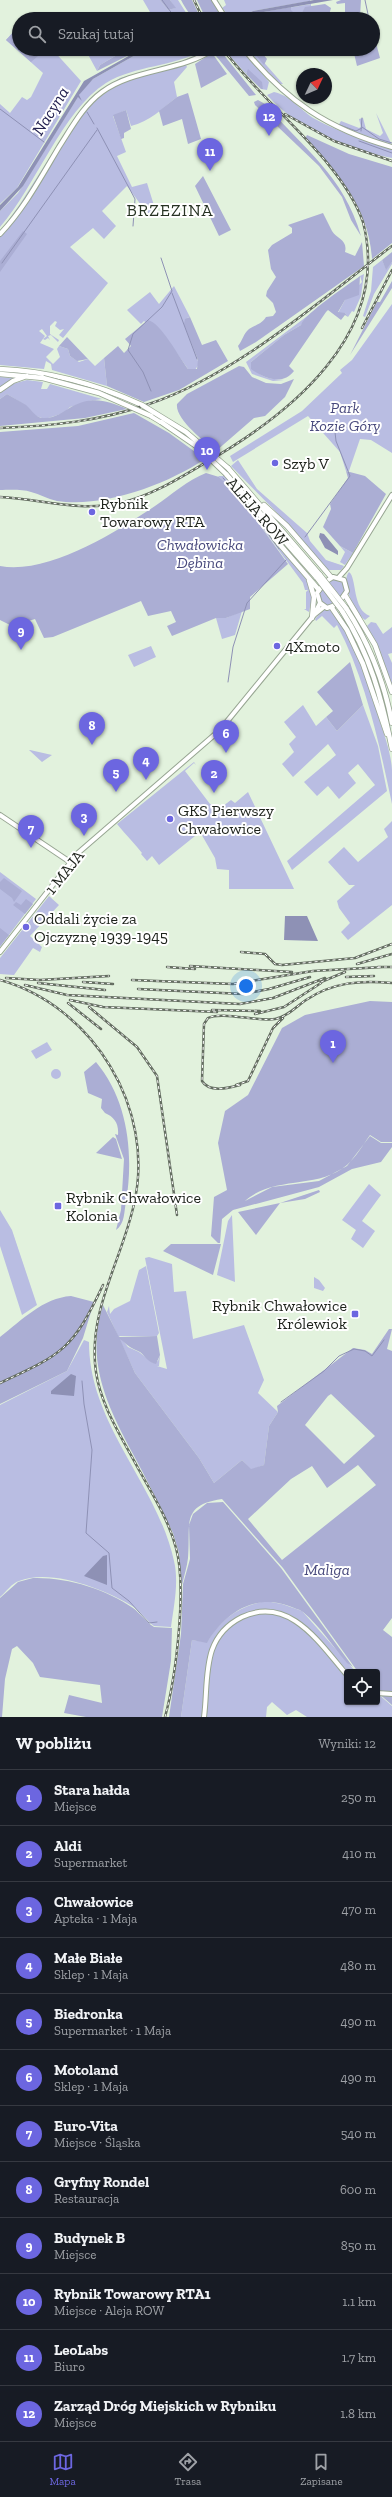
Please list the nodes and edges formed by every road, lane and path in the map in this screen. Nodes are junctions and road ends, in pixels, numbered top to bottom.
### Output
1 (214, 0) edge
2 (223, 12) edge
3 (201, 56) edge
4 (250, 56) edge
5 (392, 147) edge
6 (0, 234) edge
7 (0, 369) edge
8 (0, 374) edge
9 (28, 376) junction
10 (43, 376) junction
11 (0, 390) edge
12 (392, 495) edge
13 (256, 498) junction
14 (257, 508) junction
15 (347, 568) junction
16 (307, 576) junction
17 (318, 577) junction
18 (331, 577) junction
19 (339, 577) junction
20 (344, 580) junction
21 (319, 590) junction
22 (345, 595) junction
23 (320, 603) junction
24 (324, 607) junction
25 (332, 608) junction
26 (344, 610) junction
27 (313, 617) junction
28 (392, 692) edge
29 (392, 723) edge
30 (390, 741) junction
31 (392, 749) edge
32 (0, 815) edge
33 (70, 862) junction
34 (0, 952) edge
35 (344, 1671) edge
36 (380, 1693) edge
37 (392, 1694) edge
38 (204, 1717) edge

1 - 2 main road
3 - 6 main road
4 - 5 main road
7 - 10 main road, ALEJA ROW
8 - 9 main road, ALEJA ROW
9 - 10 main road, ALEJA ROW
9 - 11 main road
10 - 13 main road, ALEJA ROW, bridge
10 - 14 main road, ALEJA ROW, bridge
12 - 15 main road
13 - 17 main road, ALEJA ROW
13 - 18 main road
14 - 16 main road
14 - 17 main road, ALEJA ROW
15 - 19 main road
15 - 20 main road
16 - 21 main road
16 - 27 main road
17 - 26 main road, ALEJA ROW, bridge
18 - 19 main road
18 - 21 main road
19 - 20 main road
20 - 22 main road
21 - 23 main road
22 - 25 main road
22 - 28 main road
23 - 24 main road
23 - 27 main road
24 - 25 main road
24 - 27 main road
25 - 30 main road
26 - 29 main road, ALEJA ROW
26 - 30 main road, ALEJA ROW
27 - 33 main road, 1 MAJA
30 - 31 main road, ALEJA ROW
32 - 33 main road
33 - 34 main road, 1 MAJA
35 - 38 main road
36 - 37 main road

